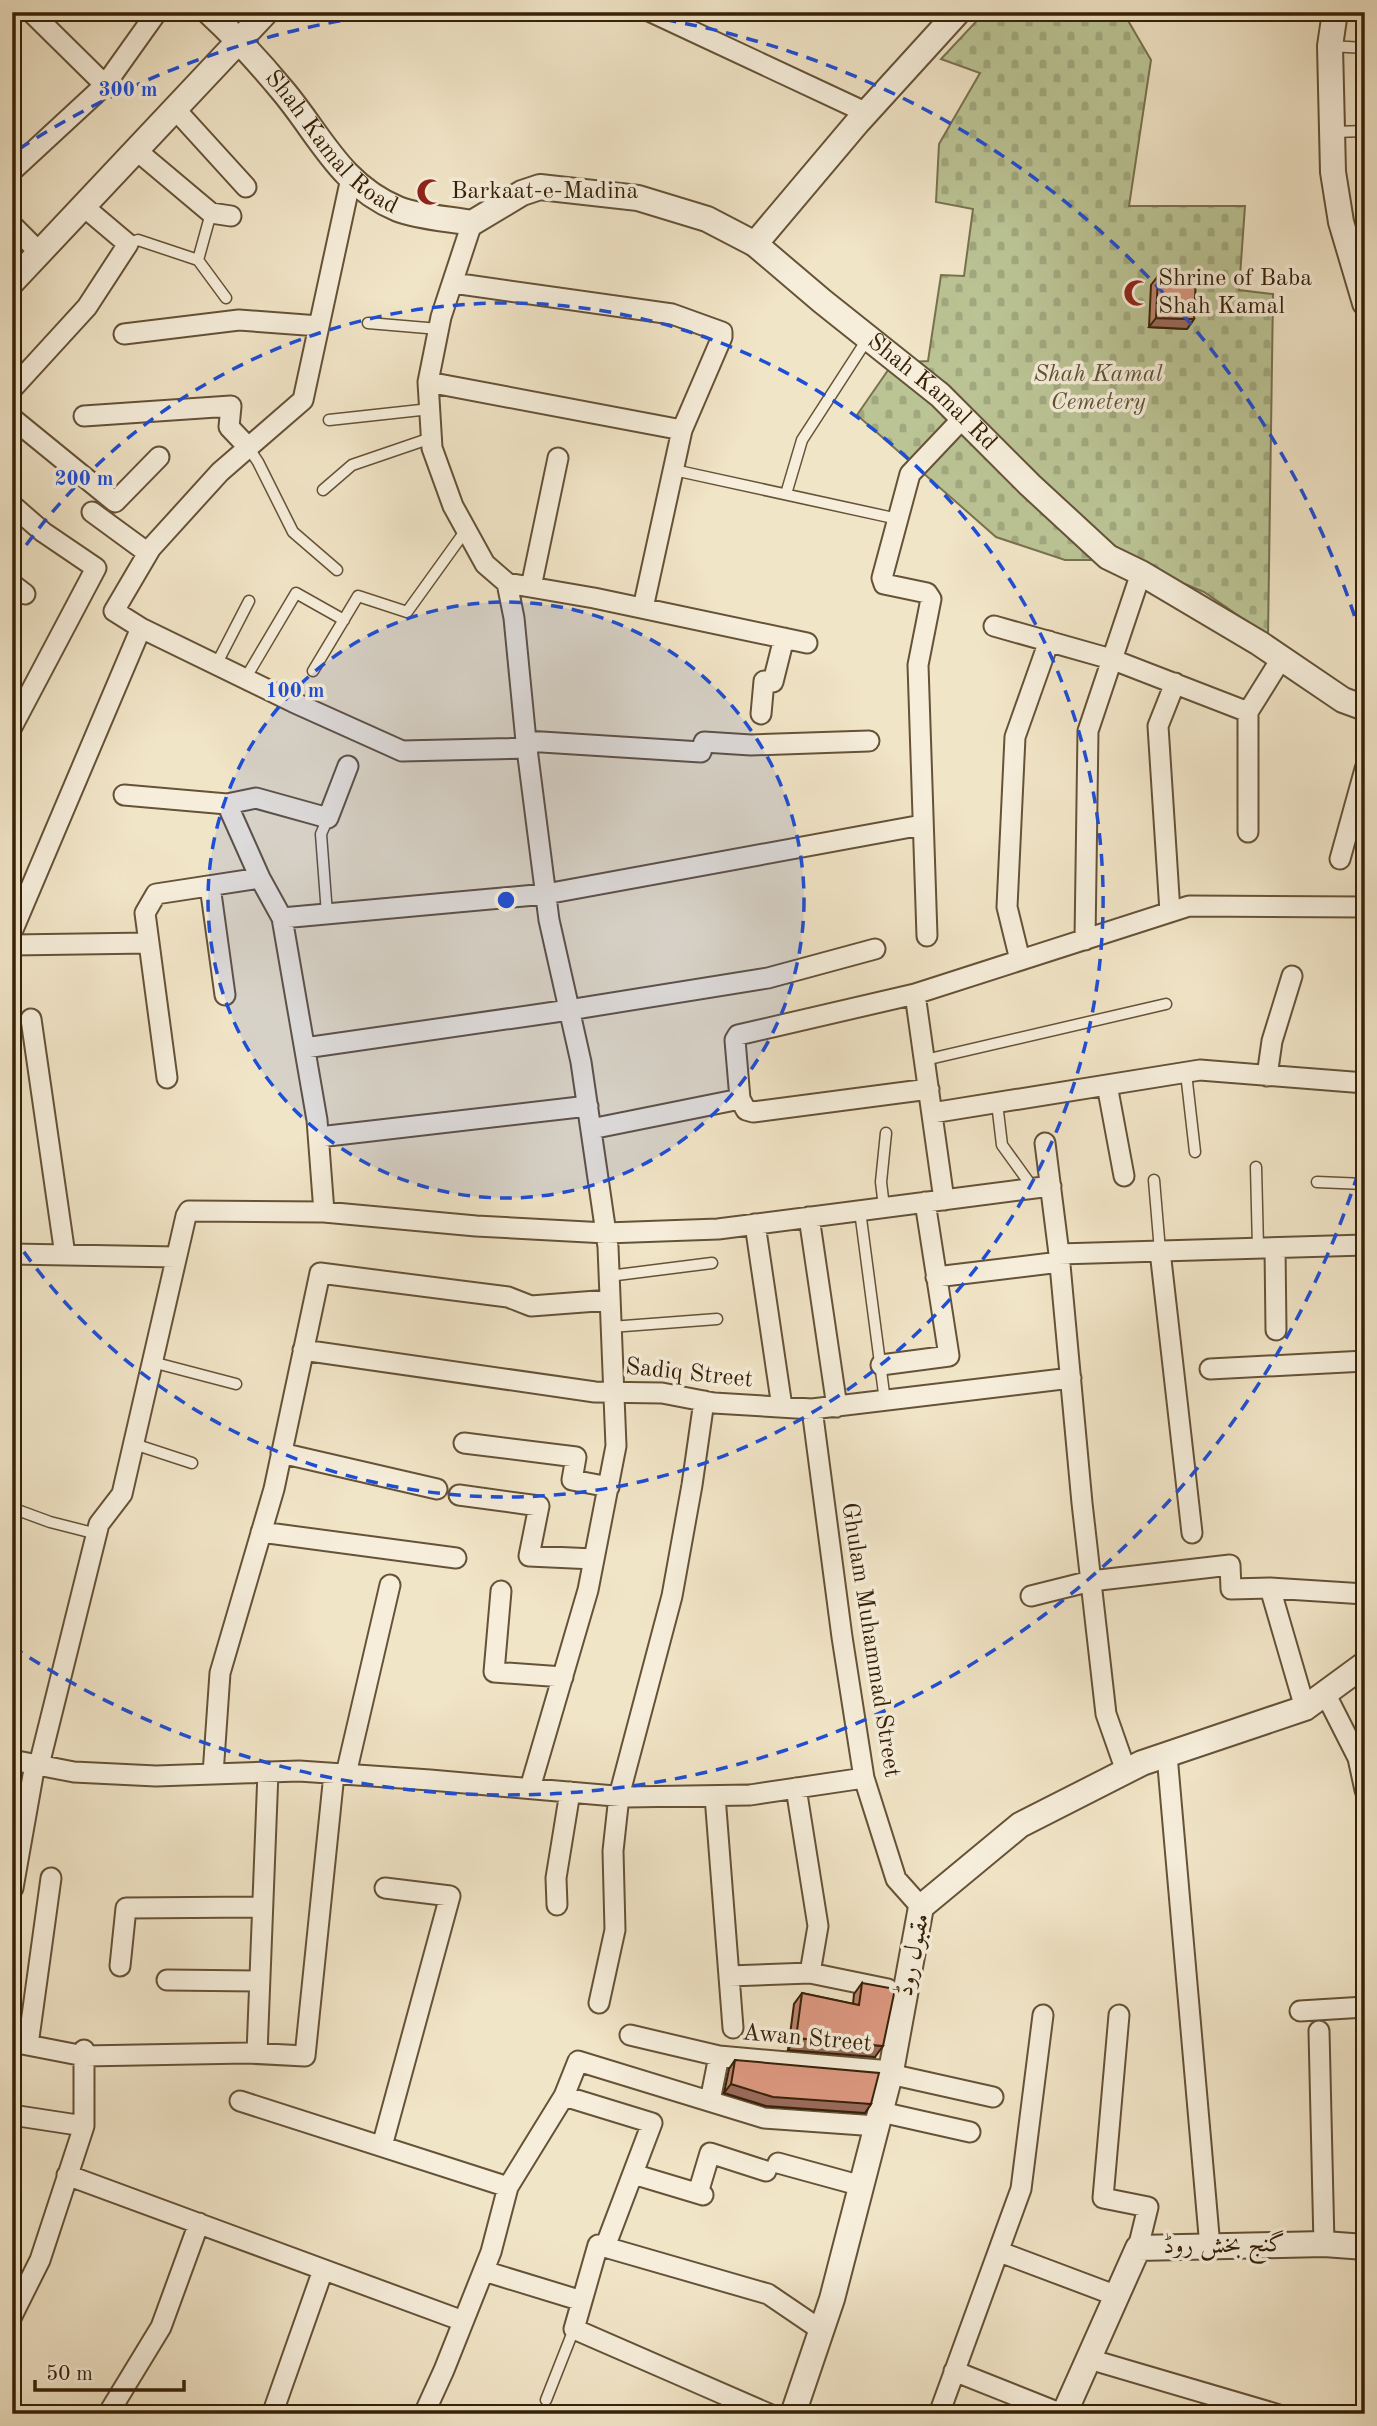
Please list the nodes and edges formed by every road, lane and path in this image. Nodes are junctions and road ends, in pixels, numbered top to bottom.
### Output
1 (31, 12) edge
2 (157, 12) edge
3 (209, 12) edge
4 (266, 12) edge
5 (651, 12) edge
6 (958, 12) edge
7 (1335, 12) edge
8 (239, 40) junction
9 (1330, 46) junction
10 (1365, 48) edge
11 (105, 85) junction
12 (175, 108) junction
13 (867, 113) junction
14 (1365, 131) edge
15 (1332, 132) junction
16 (136, 150) junction
17 (12, 171) edge
18 (351, 178) junction
19 (246, 187) dead end
20 (83, 206) junction
21 (211, 213) junction
22 (232, 216) dead end
23 (472, 223) junction
24 (12, 225) edge
25 (128, 244) junction
26 (755, 244) junction
27 (39, 253) junction
28 (198, 260) junction
29 (12, 282) edge
30 (453, 283) junction
31 (1364, 297) edge
32 (226, 298) dead end
33 (368, 323) dead end
34 (319, 326) junction
35 (439, 329) junction
36 (124, 334) dead end
37 (868, 338) junction
38 (428, 382) junction
39 (12, 389) edge
40 (429, 409) junction
41 (84, 416) dead end
42 (12, 418) edge
43 (963, 418) junction
44 (329, 420) dead end
45 (682, 429) junction
46 (431, 438) junction
47 (248, 447) junction
48 (159, 457) dead end
49 (558, 458) dead end
50 (674, 470) junction
51 (323, 489) dead end
52 (786, 494) junction
53 (12, 505) edge
54 (92, 512) dead end
55 (898, 519) junction
56 (466, 529) junction
57 (148, 553) junction
58 (337, 570) dead end
59 (1141, 573) junction
60 (507, 583) junction
61 (531, 587) junction
62 (249, 601) dead end
63 (643, 608) junction
64 (344, 620) junction
65 (994, 626) dead end
66 (141, 628) junction
67 (784, 638) junction
68 (1048, 641) junction
69 (807, 643) dead end
70 (1111, 659) junction
71 (1281, 659) junction
72 (216, 665) junction
73 (313, 671) dead end
74 (245, 679) junction
75 (1175, 684) junction
76 (1365, 708) edge
77 (1248, 712) junction
78 (761, 714) dead end
79 (12, 727) edge
80 (869, 741) dead end
81 (527, 744) junction
82 (348, 766) dead end
83 (1365, 769) edge
84 (124, 795) dead end
85 (228, 804) junction
86 (328, 818) junction
87 (922, 825) junction
88 (1248, 832) dead end
89 (1340, 859) dead end
90 (260, 878) junction
91 (209, 886) junction
92 (546, 894) junction
93 (1365, 906) edge
94 (1170, 912) junction
95 (327, 914) junction
96 (282, 918) junction
97 (12, 932) edge
98 (927, 936) dead end
99 (1085, 940) junction
100 (149, 943) junction
101 (12, 945) edge
102 (875, 949) dead end
103 (1020, 960) junction
104 (1292, 976) dead end
105 (915, 994) junction
106 (225, 995) dead end
107 (1166, 1004) dead end
108 (569, 1010) junction
109 (31, 1019) dead end
110 (305, 1048) junction
111 (925, 1060) junction
112 (1186, 1073) junction
113 (1267, 1076) junction
114 (166, 1078) dead end
115 (1365, 1083) edge
116 (1107, 1085) junction
117 (929, 1089) junction
118 (740, 1099) junction
119 (997, 1103) junction
120 (588, 1106) junction
121 (932, 1113) junction
122 (591, 1129) junction
123 (886, 1133) dead end
124 (319, 1137) junction
125 (1045, 1143) dead end
126 (1195, 1152) dead end
127 (1256, 1167) dead end
128 (1124, 1176) dead end
129 (1154, 1180) dead end
130 (1317, 1182) dead end
131 (1365, 1184) edge
132 (1042, 1187) junction
133 (935, 1201) junction
134 (884, 1208) junction
135 (860, 1210) junction
136 (324, 1212) junction
137 (809, 1217) junction
138 (755, 1224) junction
139 (606, 1233) junction
140 (1365, 1245) edge
141 (1267, 1248) junction
142 (1160, 1251) junction
143 (12, 1254) edge
144 (65, 1255) junction
145 (176, 1256) junction
146 (1059, 1258) junction
147 (712, 1263) dead end
148 (609, 1276) junction
149 (936, 1277) junction
150 (610, 1300) junction
151 (717, 1319) dead end
152 (611, 1327) junction
153 (1276, 1330) dead end
154 (303, 1350) junction
155 (1365, 1361) edge
156 (152, 1362) junction
157 (881, 1365) junction
158 (1210, 1369) dead end
159 (1071, 1378) junction
160 (236, 1384) dead end
161 (614, 1391) junction
162 (704, 1401) junction
163 (885, 1401) junction
164 (836, 1407) junction
165 (782, 1408) junction
166 (812, 1409) junction
167 (464, 1443) dead end
168 (134, 1444) junction
169 (281, 1453) junction
170 (192, 1463) dead end
171 (609, 1487) junction
172 (437, 1489) dead end
173 (459, 1495) dead end
174 (12, 1508) edge
175 (261, 1532) junction
176 (1192, 1533) dead end
177 (97, 1534) junction
178 (456, 1558) dead end
179 (594, 1559) junction
180 (1091, 1581) junction
181 (390, 1585) dead end
182 (1270, 1588) junction
183 (501, 1591) dead end
184 (1365, 1594) edge
185 (1031, 1596) dead end
186 (1365, 1664) edge
187 (562, 1677) junction
188 (1325, 1693) junction
189 (1304, 1708) junction
190 (1167, 1755) junction
191 (12, 1760) edge
192 (37, 1765) junction
193 (268, 1772) junction
194 (1126, 1772) junction
195 (213, 1774) junction
196 (340, 1774) junction
197 (864, 1778) junction
198 (530, 1788) junction
199 (796, 1788) junction
200 (1365, 1790) edge
201 (570, 1792) junction
202 (716, 1796) junction
203 (619, 1797) junction
204 (51, 1878) dead end
205 (13, 1888) edge
206 (385, 1888) dead end
207 (556, 1905) dead end
208 (262, 1906) junction
209 (921, 1907) junction
210 (120, 1966) dead end
211 (810, 1973) junction
212 (729, 1976) junction
213 (167, 1980) dead end
214 (260, 1981) junction
215 (906, 1992) junction
216 (599, 2003) dead end
217 (1365, 2007) edge
218 (1300, 2011) dead end
219 (1043, 2015) dead end
220 (1119, 2015) dead end
221 (733, 2028) dead end
222 (1319, 2031) dead end
223 (630, 2035) dead end
224 (20, 2044) edge
225 (84, 2053) junction
226 (257, 2053) junction
227 (719, 2056) junction
228 (891, 2073) junction
229 (564, 2095) junction
230 (993, 2097) dead end
231 (240, 2101) dead end
232 (710, 2101) junction
233 (12, 2115) edge
234 (879, 2119) junction
235 (84, 2126) junction
236 (970, 2132) dead end
237 (382, 2146) junction
238 (633, 2174) junction
239 (67, 2175) junction
240 (862, 2186) junction
241 (508, 2187) junction
242 (199, 2223) junction
243 (1324, 2244) junction
244 (1210, 2246) junction
245 (605, 2247) junction
246 (1365, 2247) edge
247 (1139, 2248) junction
248 (1000, 2252) junction
249 (323, 2270) junction
250 (484, 2270) junction
251 (1117, 2296) junction
252 (582, 2301) junction
253 (12, 2316) edge
254 (463, 2322) junction
255 (574, 2329) junction
256 (821, 2330) junction
257 (1089, 2358) junction
258 (954, 2371) junction
259 (546, 2400) dead end
260 (274, 2409) dead end
261 (108, 2414) edge
262 (424, 2414) edge
263 (769, 2414) edge
264 (793, 2414) edge
265 (939, 2414) edge
266 (1063, 2414) edge
267 (1276, 2414) edge

1 - 11 street
2 - 11 street
3 - 8 street, Shah Kamal Road
4 - 8 street
5 - 13 street
6 - 13 street
7 - 9 street
8 - 12 street
8 - 18 street, Shah Kamal Road
9 - 10 lane
9 - 15 street
11 - 17 street
12 - 16 street
12 - 19 street
13 - 26 street
14 - 15 lane
15 - 31 street
16 - 20 street
16 - 21 street
18 - 23 street, Shah Kamal Road
18 - 34 street
20 - 25 street
20 - 27 street
21 - 22 street
21 - 28 lane
23 - 26 street
23 - 30 street
24 - 27 street
25 - 28 lane
25 - 39 street
26 - 37 street, Shah Kamal Rd
27 - 29 street
28 - 32 lane
30 - 35 street
30 - 45 street
33 - 35 lane
34 - 36 street
34 - 47 street
35 - 38 street
37 - 43 street, Shah Kamal Rd
37 - 52 lane
38 - 40 street
38 - 45 street
40 - 44 lane
40 - 46 street
41 - 47 street
42 - 48 street
43 - 55 street
43 - 59 street, Shah Kamal Rd
45 - 50 street
46 - 51 lane
46 - 56 street
47 - 57 street
47 - 58 lane
49 - 61 street
50 - 52 lane
50 - 63 street
52 - 55 lane
53 - 79 street
54 - 57 street
55 - 87 street
56 - 60 street
56 - 64 lane
57 - 66 street
59 - 70 street
59 - 71 street, Shah Kamal Rd
60 - 61 street
60 - 81 street
61 - 63 street
62 - 72 lane
63 - 67 street
64 - 73 lane
64 - 74 lane
65 - 68 street
66 - 72 street
66 - 97 street
67 - 69 street
67 - 78 street
68 - 70 street
68 - 103 street
70 - 75 street
70 - 99 street
71 - 76 street, Shah Kamal Rd
71 - 77 street
72 - 74 street
74 - 81 street
75 - 77 street
75 - 94 street
77 - 88 street
80 - 81 street
81 - 92 street
82 - 86 street
83 - 89 street
84 - 85 street
85 - 86 street
85 - 90 street
86 - 95 lane
87 - 92 street
87 - 98 street
90 - 91 street
90 - 96 street
91 - 100 street
91 - 106 street
92 - 95 street
92 - 108 street
93 - 94 street
94 - 99 street
95 - 96 street
96 - 110 street
99 - 103 street
100 - 101 street
100 - 114 street
102 - 108 street
103 - 105 street
104 - 113 street
105 - 111 street
105 - 118 street
107 - 111 lane
108 - 110 street
108 - 120 street
109 - 144 street
110 - 124 street
111 - 117 street
112 - 113 street
112 - 116 street
112 - 126 lane
113 - 115 street
116 - 119 street
116 - 128 street
117 - 118 street
117 - 121 street
118 - 122 street
119 - 121 street
119 - 132 lane
120 - 122 street
120 - 124 street
121 - 133 street
122 - 139 street
123 - 134 lane
124 - 136 street
125 - 132 street
127 - 141 lane
129 - 142 lane
130 - 131 lane
132 - 133 street
132 - 146 street
133 - 134 street
133 - 149 street
134 - 135 street
135 - 137 street
135 - 157 lane
136 - 139 street
136 - 145 street
137 - 138 street
137 - 164 street
138 - 139 street
138 - 165 street
139 - 148 street
140 - 141 street
141 - 142 street
141 - 153 street
142 - 146 street
142 - 176 street
143 - 144 street
144 - 145 street
145 - 156 street
146 - 149 street
146 - 159 street
147 - 148 lane
148 - 150 street
149 - 157 street
150 - 152 street
150 - 154 street
151 - 152 lane
152 - 161 street
154 - 161 street, Sadiq Street
154 - 169 street
155 - 158 street
156 - 160 lane
156 - 168 street
157 - 163 lane
159 - 163 street, Sadiq Street
159 - 180 street
161 - 162 street, Sadiq Street
161 - 171 street
162 - 165 street, Sadiq Street
162 - 203 street
163 - 164 street, Sadiq Street
164 - 166 street, Sadiq Street
165 - 166 street, Sadiq Street
166 - 197 street, Ghulam Muhammad Street
167 - 171 street
168 - 170 lane
168 - 177 street
169 - 172 street
169 - 175 street
171 - 179 street
173 - 179 street
174 - 177 lane
175 - 178 street
175 - 195 street
177 - 192 street
179 - 187 street
180 - 182 street
180 - 185 street
180 - 194 street
181 - 196 street
182 - 184 street
182 - 189 street
183 - 187 street
186 - 188 street, مقبول روڈ
187 - 198 street
188 - 189 street, مقبول روڈ
188 - 200 street
189 - 190 street, مقبول روڈ
190 - 194 street, مقبول روڈ
190 - 244 street
191 - 192 street
192 - 195 street
192 - 205 street
193 - 195 street
193 - 196 street
193 - 208 street
194 - 209 street, مقبول روڈ
196 - 198 street
196 - 226 street
197 - 199 street
197 - 209 street, Ghulam Muhammad Street
198 - 201 street
199 - 202 street
199 - 211 street
201 - 203 street
201 - 207 street
202 - 203 street
202 - 212 street
203 - 216 street
204 - 224 street
206 - 237 street
208 - 210 street
208 - 214 street
209 - 215 street, مقبول روڈ
211 - 212 street
211 - 215 street
212 - 221 street
213 - 214 street
214 - 226 street
215 - 228 street, مقبول روڈ
217 - 218 street
219 - 248 street
220 - 247 street
222 - 243 street
223 - 227 street, Awan Street
224 - 225 street
225 - 226 street
225 - 235 street
227 - 228 street, Awan Street
227 - 232 street, Awan Street
228 - 230 street, Awan Street
228 - 234 street, مقبول روڈ
229 - 232 street
229 - 238 street
229 - 241 street
231 - 237 street
232 - 234 street
233 - 235 street
234 - 236 street
234 - 240 street, مقبول روڈ
235 - 239 street
237 - 241 street
238 - 240 street
238 - 245 street
239 - 242 street
239 - 253 street
240 - 256 street, مقبول روڈ
241 - 250 street
242 - 249 street
242 - 261 street
243 - 244 street, گنج بخش روڈ
243 - 246 street, گنج بخش روڈ
244 - 247 street, گنج بخش روڈ
245 - 252 street
245 - 256 street
247 - 251 street, گنج بخش روڈ
248 - 251 street
248 - 258 street
249 - 254 street
249 - 260 street
250 - 252 street
250 - 254 street
251 - 257 street, گنج بخش روڈ
252 - 255 street
254 - 262 street
255 - 259 lane
255 - 263 street
256 - 264 street, مقبول روڈ
257 - 266 street, گنج بخش روڈ
257 - 267 street
258 - 265 street
258 - 266 street

